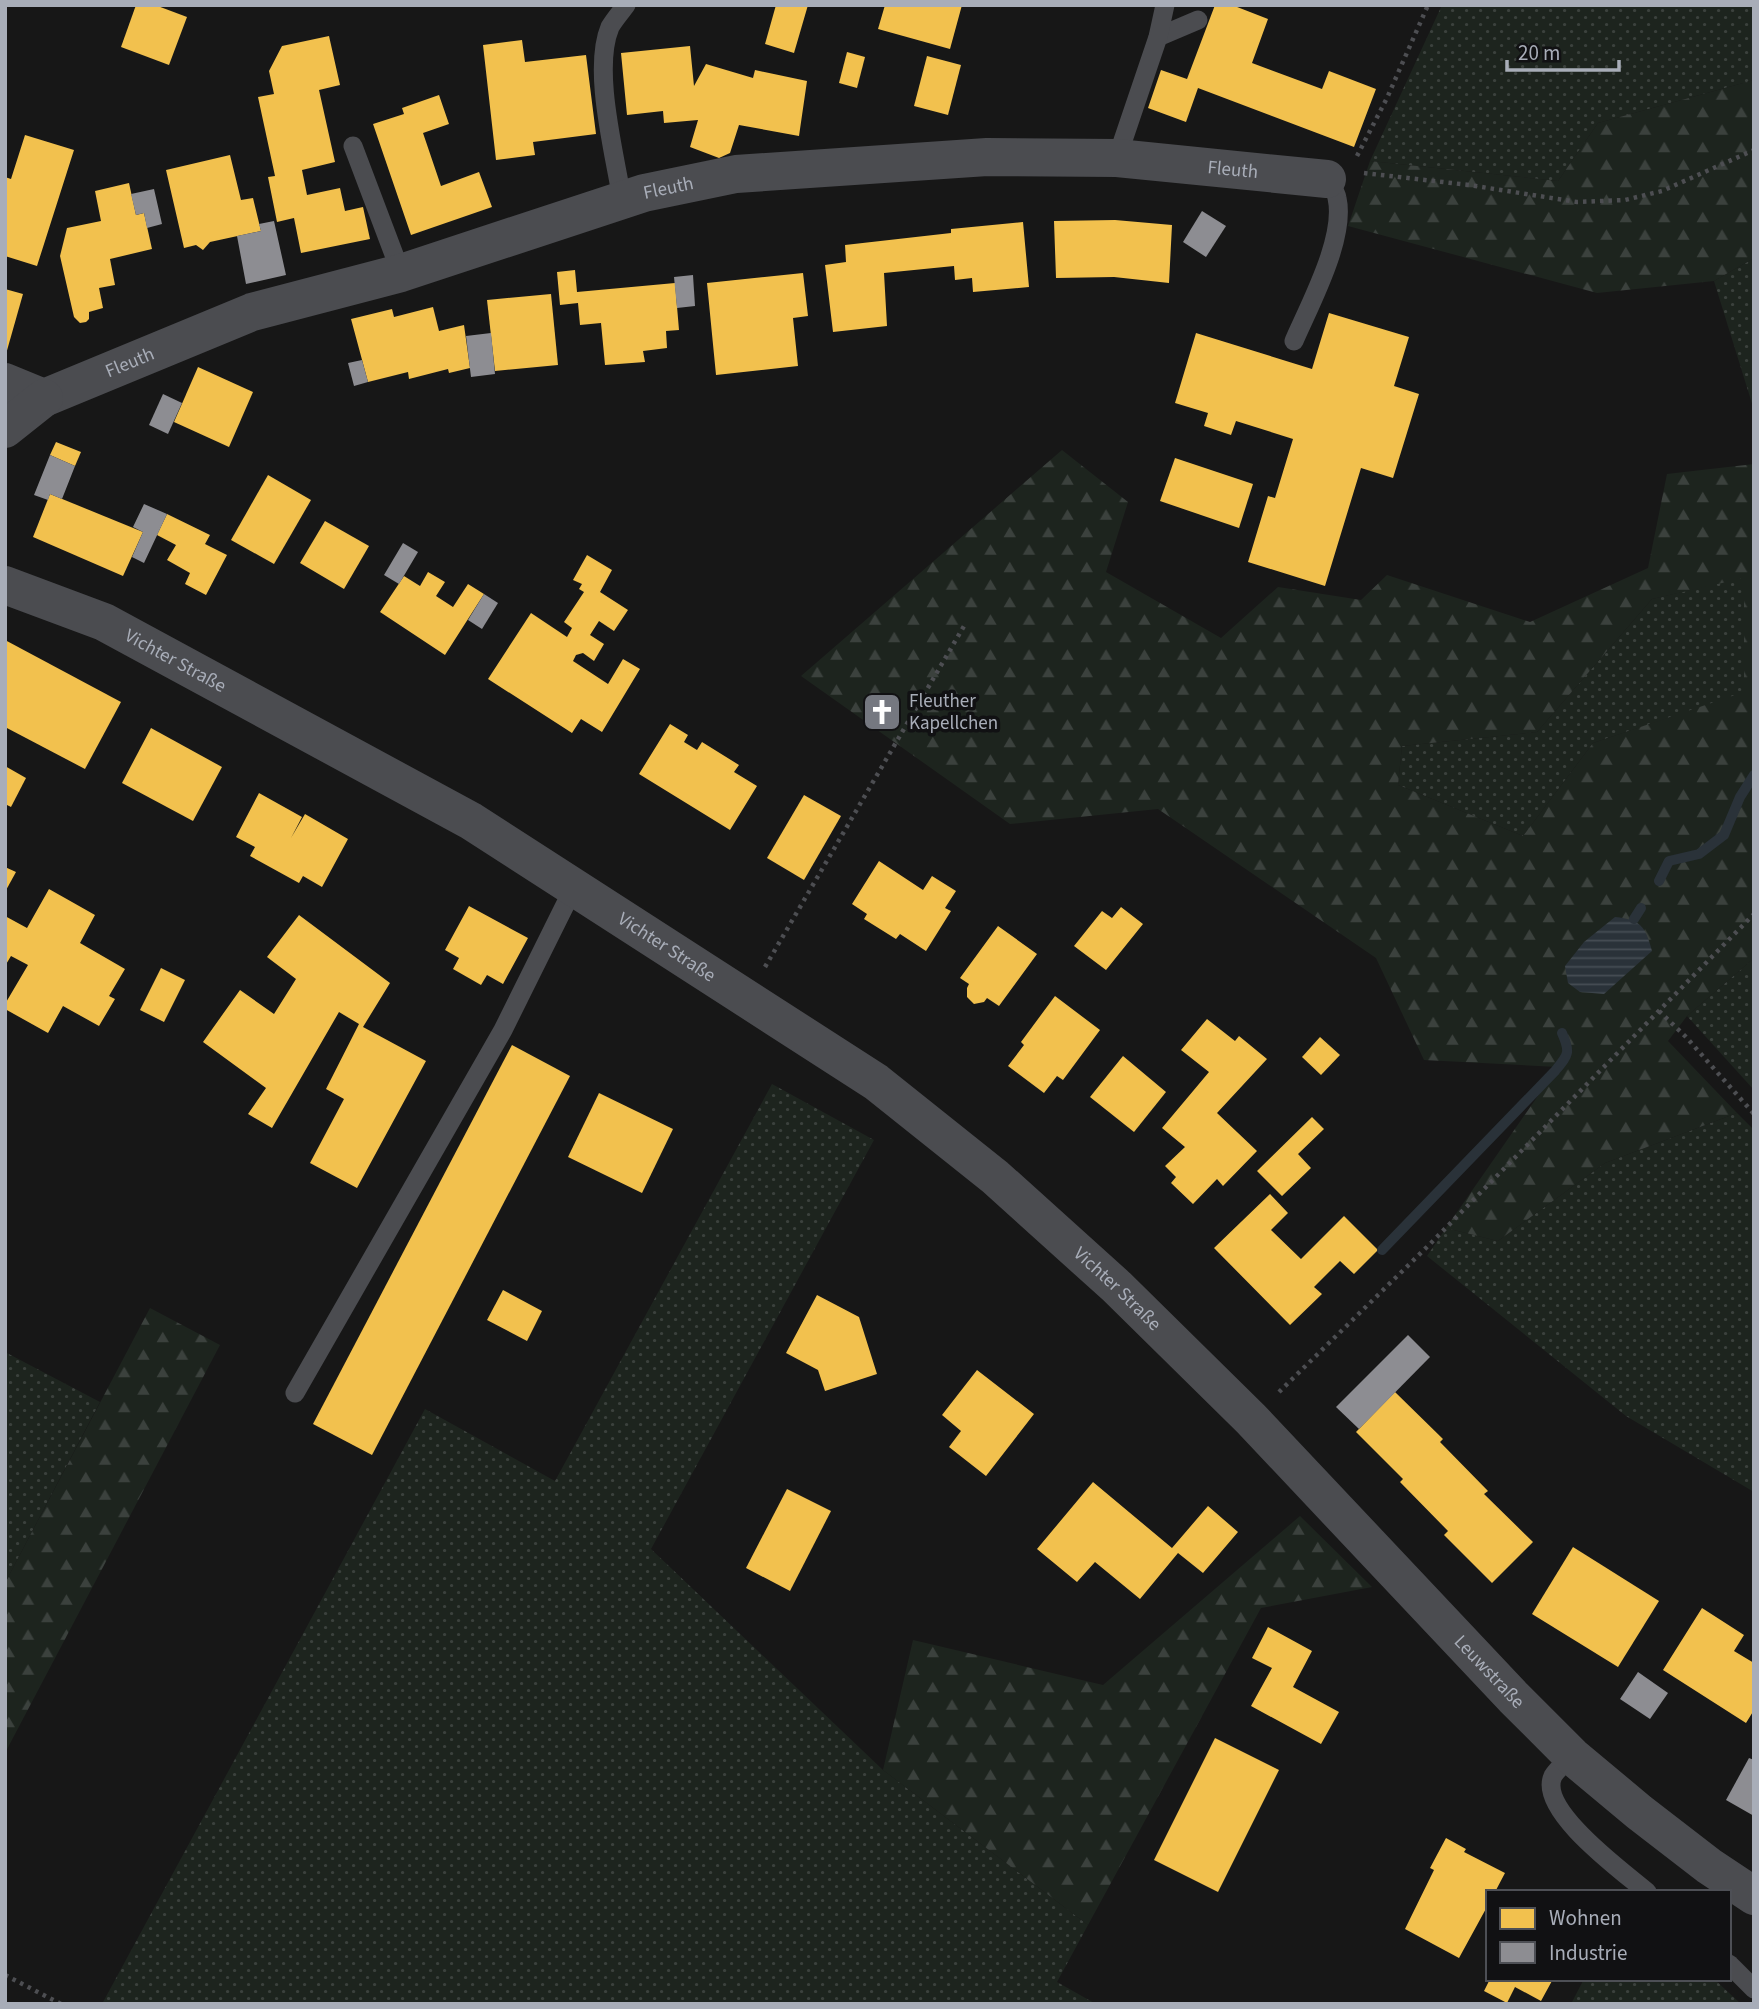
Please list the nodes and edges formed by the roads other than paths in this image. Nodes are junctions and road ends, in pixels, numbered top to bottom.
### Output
1 (626, 5) edge
2 (1166, 5) edge
3 (1198, 20) dead end
4 (1158, 37) junction
5 (353, 146) dead end
6 (1117, 158) junction
7 (1338, 175) joint
8 (622, 200) junction
9 (401, 273) junction
10 (1294, 341) dead end
11 (5, 382) edge
12 (44, 398) junction
13 (5, 429) edge
14 (5, 585) edge
15 (574, 887) junction
16 (295, 1394) dead end
17 (1251, 1419) joint
18 (1572, 1756) junction
19 (1645, 1890) edge
20 (1754, 1896) edge
21 (1731, 1966) edge
22 (1754, 1989) edge

1 - 8 lane
2 - 4 lane
3 - 4 lane
4 - 6 lane
5 - 9 lane
6 - 7 street, Fleuth
6 - 8 street, Fleuth
7 - 10 lane
8 - 9 street, Fleuth
9 - 12 street, Fleuth
11 - 12 street
12 - 13 street, Fleuth
14 - 15 street, Vichter Straße
15 - 16 lane
15 - 17 street, Vichter Straße
17 - 18 street, Leuwstraße
18 - 19 lane
18 - 20 street, Leuwstraße
21 - 22 lane

